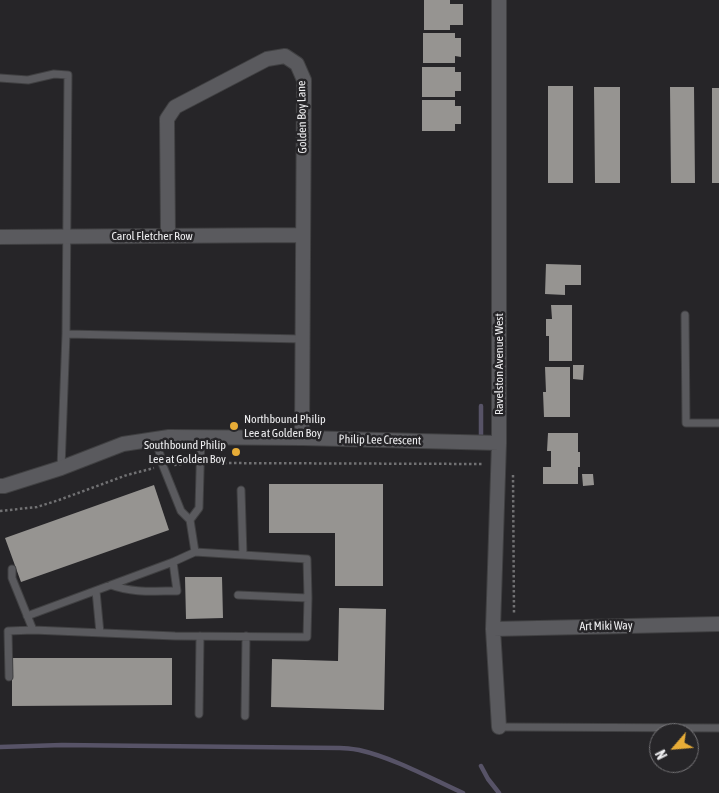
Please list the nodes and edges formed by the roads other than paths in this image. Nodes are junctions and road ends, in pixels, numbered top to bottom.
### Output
1 (499, 0) edge
2 (0, 78) edge
3 (303, 235) junction
4 (168, 236) junction
5 (67, 237) junction
6 (0, 238) edge
7 (685, 315) dead end
8 (66, 334) junction
9 (303, 339) junction
10 (719, 422) edge
11 (201, 436) junction
12 (302, 438) junction
13 (156, 439) junction
14 (499, 443) junction
15 (61, 468) junction
16 (0, 486) edge
17 (241, 490) dead end
18 (190, 520) junction
19 (195, 552) junction
20 (243, 555) junction
21 (173, 562) junction
22 (12, 569) dead end
23 (111, 585) junction
24 (96, 591) junction
25 (238, 594) dead end
26 (308, 598) junction
27 (27, 616) junction
28 (719, 624) edge
29 (493, 629) junction
30 (33, 630) junction
31 (100, 633) junction
32 (200, 636) junction
33 (246, 636) junction
34 (9, 677) dead end
35 (199, 714) dead end
36 (245, 716) dead end
37 (499, 727) joint
38 (719, 728) edge

1 - 14 street, Ravelston Avenue West
2 - 5 lane
3 - 4 street, Carol Fletcher Row
3 - 4 street, Golden Boy Lane
3 - 9 street, Golden Boy Lane
4 - 5 street, Carol Fletcher Row
5 - 6 street, Carol Fletcher Row
5 - 8 lane
7 - 10 lane
8 - 9 lane
8 - 15 lane
9 - 12 street, Golden Boy Lane
11 - 12 street, Philip Lee Crescent
11 - 13 street, Philip Lee Crescent
11 - 18 lane
12 - 14 street, Philip Lee Crescent
13 - 15 street, Philip Lee Crescent
13 - 18 lane
14 - 29 street, Ravelston Avenue West
15 - 16 street, Philip Lee Crescent
17 - 20 lane
18 - 19 lane
19 - 20 lane
19 - 21 lane
20 - 26 lane
21 - 23 lane
21 - 23 lane
22 - 27 lane
23 - 24 lane
24 - 27 lane
24 - 31 lane
25 - 26 lane
26 - 33 lane
27 - 30 lane
28 - 29 street, Art Miki Way
29 - 37 street, Ravelston Avenue West
30 - 31 lane
30 - 34 lane
31 - 32 lane
32 - 33 lane
32 - 35 lane
33 - 36 lane
37 - 38 lane

